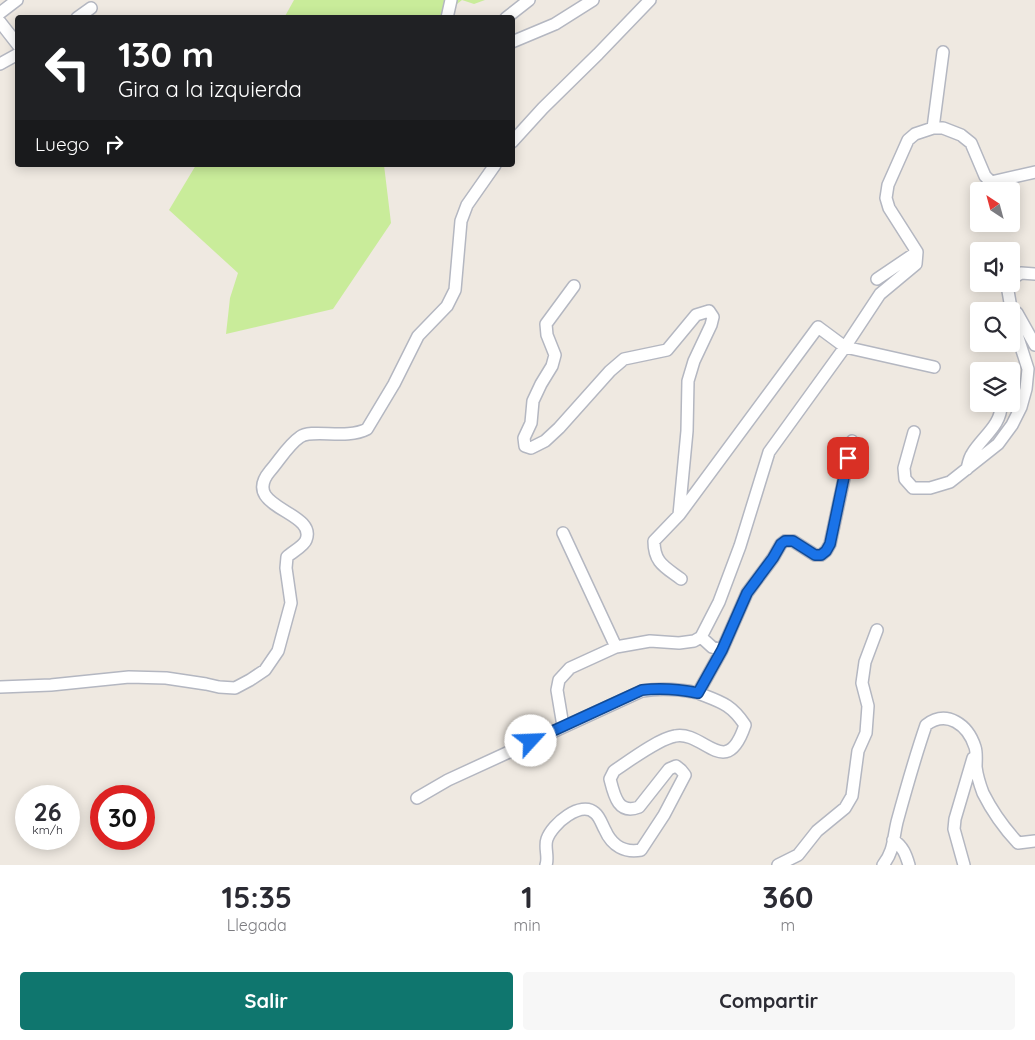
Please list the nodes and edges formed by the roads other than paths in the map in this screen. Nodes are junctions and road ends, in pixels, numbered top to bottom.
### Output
1 (17, 0) edge
2 (451, 0) edge
3 (529, 0) edge
4 (593, 0) edge
5 (650, 0) edge
6 (91, 8) dead end
7 (0, 13) edge
8 (80, 15) edge
9 (448, 15) edge
10 (510, 15) edge
11 (0, 22) edge
12 (15, 41) edge
13 (515, 41) edge
14 (943, 52) dead end
15 (15, 56) edge
16 (0, 64) edge
17 (933, 128) junction
18 (515, 139) edge
19 (494, 167) edge
20 (1035, 172) edge
21 (917, 252) junction
22 (1020, 274) edge
23 (1035, 274) edge
24 (877, 279) dead end
25 (574, 286) dead end
26 (1020, 318) edge
27 (1020, 345) edge
28 (1035, 345) edge
29 (846, 348) junction
30 (934, 366) dead end
31 (1001, 412) edge
32 (914, 432) dead end
33 (852, 441) dead end
34 (967, 469) junction
35 (679, 514) junction
36 (563, 533) dead end
37 (681, 579) dead end
38 (877, 630) dead end
39 (701, 636) junction
40 (616, 647) junction
41 (722, 650) junction
42 (0, 687) edge
43 (698, 693) junction
44 (563, 726) junction
45 (976, 749) junction
46 (417, 798) dead end
47 (894, 840) junction
48 (1035, 841) edge
49 (546, 865) edge
50 (778, 865) edge
51 (882, 865) edge
52 (909, 865) edge
53 (964, 865) edge

1 - 7 street
2 - 9 street
3 - 10 street
4 - 13 street
5 - 18 street
6 - 8 street
11 - 12 street
14 - 17 street
15 - 16 street
17 - 20 street
17 - 21 street
19 - 42 street
21 - 24 street
21 - 29 street
22 - 23 street
25 - 35 street
26 - 28 street
27 - 34 street
29 - 30 street
29 - 35 street
29 - 39 street
31 - 34 street
32 - 34 street
33 - 41 street
35 - 37 street
36 - 40 street
38 - 50 street
39 - 40 street
39 - 41 street
40 - 44 street
41 - 43 street
43 - 44 street
43 - 49 street
44 - 46 street
45 - 47 street
45 - 48 street
45 - 53 street
47 - 51 street
47 - 52 street

